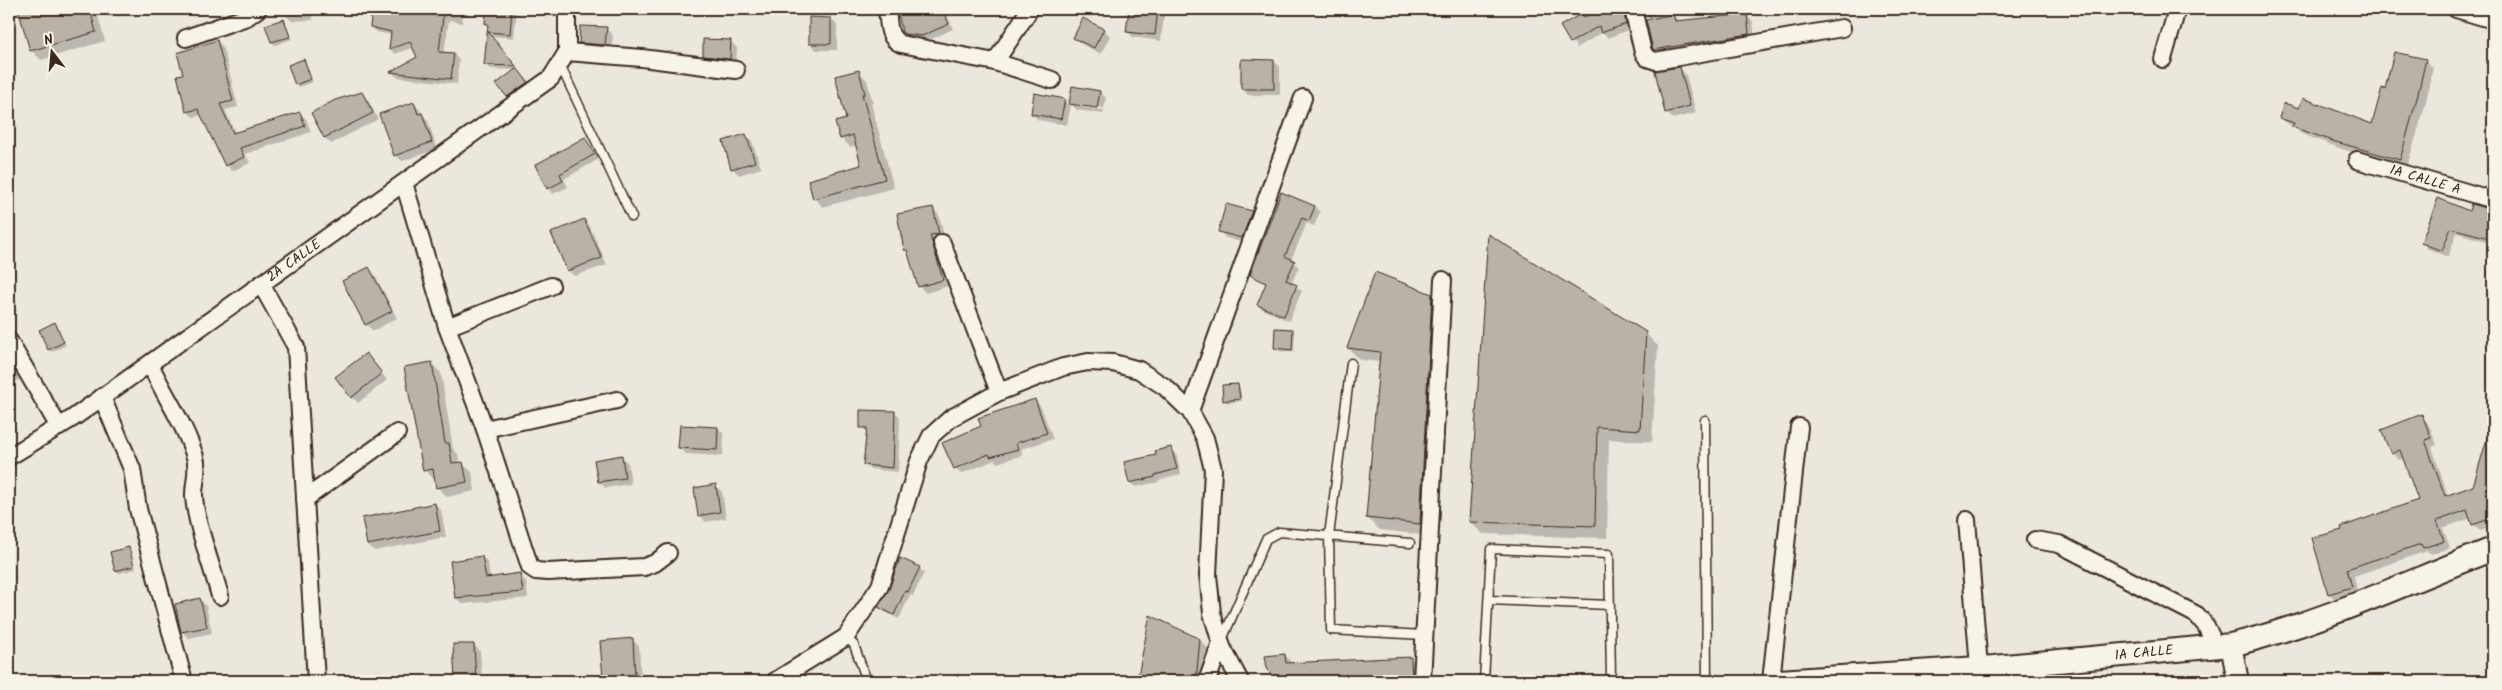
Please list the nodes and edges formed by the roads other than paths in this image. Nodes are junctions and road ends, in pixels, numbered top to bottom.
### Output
1 (258, 9) edge
2 (567, 9) edge
3 (887, 9) edge
4 (1030, 9) edge
5 (1633, 9) edge
6 (2177, 9) edge
7 (2456, 9) edge
8 (2493, 20) edge
9 (1842, 28) dead end
10 (186, 38) dead end
11 (564, 58) junction
12 (2164, 59) dead end
13 (995, 62) junction
14 (736, 70) dead end
15 (1052, 80) dead end
16 (1303, 98) dead end
17 (2357, 160) dead end
18 (404, 183) junction
19 (2493, 200) edge
20 (632, 217) dead end
21 (942, 243) dead end
22 (1443, 280) dead end
23 (261, 284) junction
24 (551, 286) dead end
25 (446, 327) junction
26 (9, 341) edge
27 (1351, 363) dead end
28 (150, 364) junction
29 (999, 392) junction
30 (102, 397) junction
31 (617, 400) dead end
32 (1190, 411) junction
33 (1705, 420) dead end
34 (59, 427) junction
35 (1799, 427) dead end
36 (485, 429) junction
37 (397, 433) dead end
38 (9, 457) edge
39 (305, 499) junction
40 (1967, 520) dead end
41 (1329, 536) junction
42 (2035, 540) dead end
43 (1410, 543) dead end
44 (2493, 548) edge
45 (668, 553) dead end
46 (220, 596) dead end
47 (1489, 600) junction
48 (1610, 605) junction
49 (1424, 635) junction
50 (846, 637) junction
51 (1221, 643) junction
52 (2223, 646) junction
53 (1979, 667) junction
54 (1950, 675) edge
55 (1856, 679) edge
56 (184, 681) edge
57 (316, 681) edge
58 (775, 681) edge
59 (867, 681) edge
60 (1207, 681) edge
61 (1240, 681) edge
62 (1422, 681) edge
63 (1484, 681) edge
64 (1611, 681) edge
65 (1707, 681) edge
66 (1771, 681) edge
67 (1779, 681) edge
68 (2238, 681) edge

1 - 10 street
2 - 11 street
3 - 13 street
4 - 13 street
5 - 9 street
6 - 12 street
7 - 8 street
11 - 14 street
11 - 18 street, 2A CALLE
11 - 20 lane
13 - 15 street
16 - 32 street
17 - 19 street, 1A CALLE A
18 - 23 street, 2A CALLE
18 - 25 street
21 - 29 street
22 - 49 street
23 - 28 street, 2A CALLE
23 - 39 street
24 - 25 street
25 - 36 street
26 - 34 street
27 - 41 lane
28 - 30 street, 2A CALLE
28 - 46 street
29 - 32 street
29 - 50 street
30 - 34 street, 2A CALLE
30 - 56 street
31 - 36 street
32 - 51 street
33 - 65 lane
34 - 38 street, 2A CALLE
35 - 66 street
36 - 45 street
37 - 39 street
39 - 57 street
40 - 53 street
41 - 43 lane
41 - 49 lane
41 - 51 lane
42 - 52 street
44 - 52 main road, 1A CALLE
47 - 48 lane
47 - 48 lane
47 - 63 lane
48 - 64 lane
49 - 62 street
50 - 58 street
50 - 59 lane
51 - 60 street
51 - 61 street
52 - 53 main road, 1A CALLE
52 - 68 street
53 - 54 main road, 1A CALLE
54 - 55 main road, 1A CALLE
55 - 67 main road, 1A CALLE

